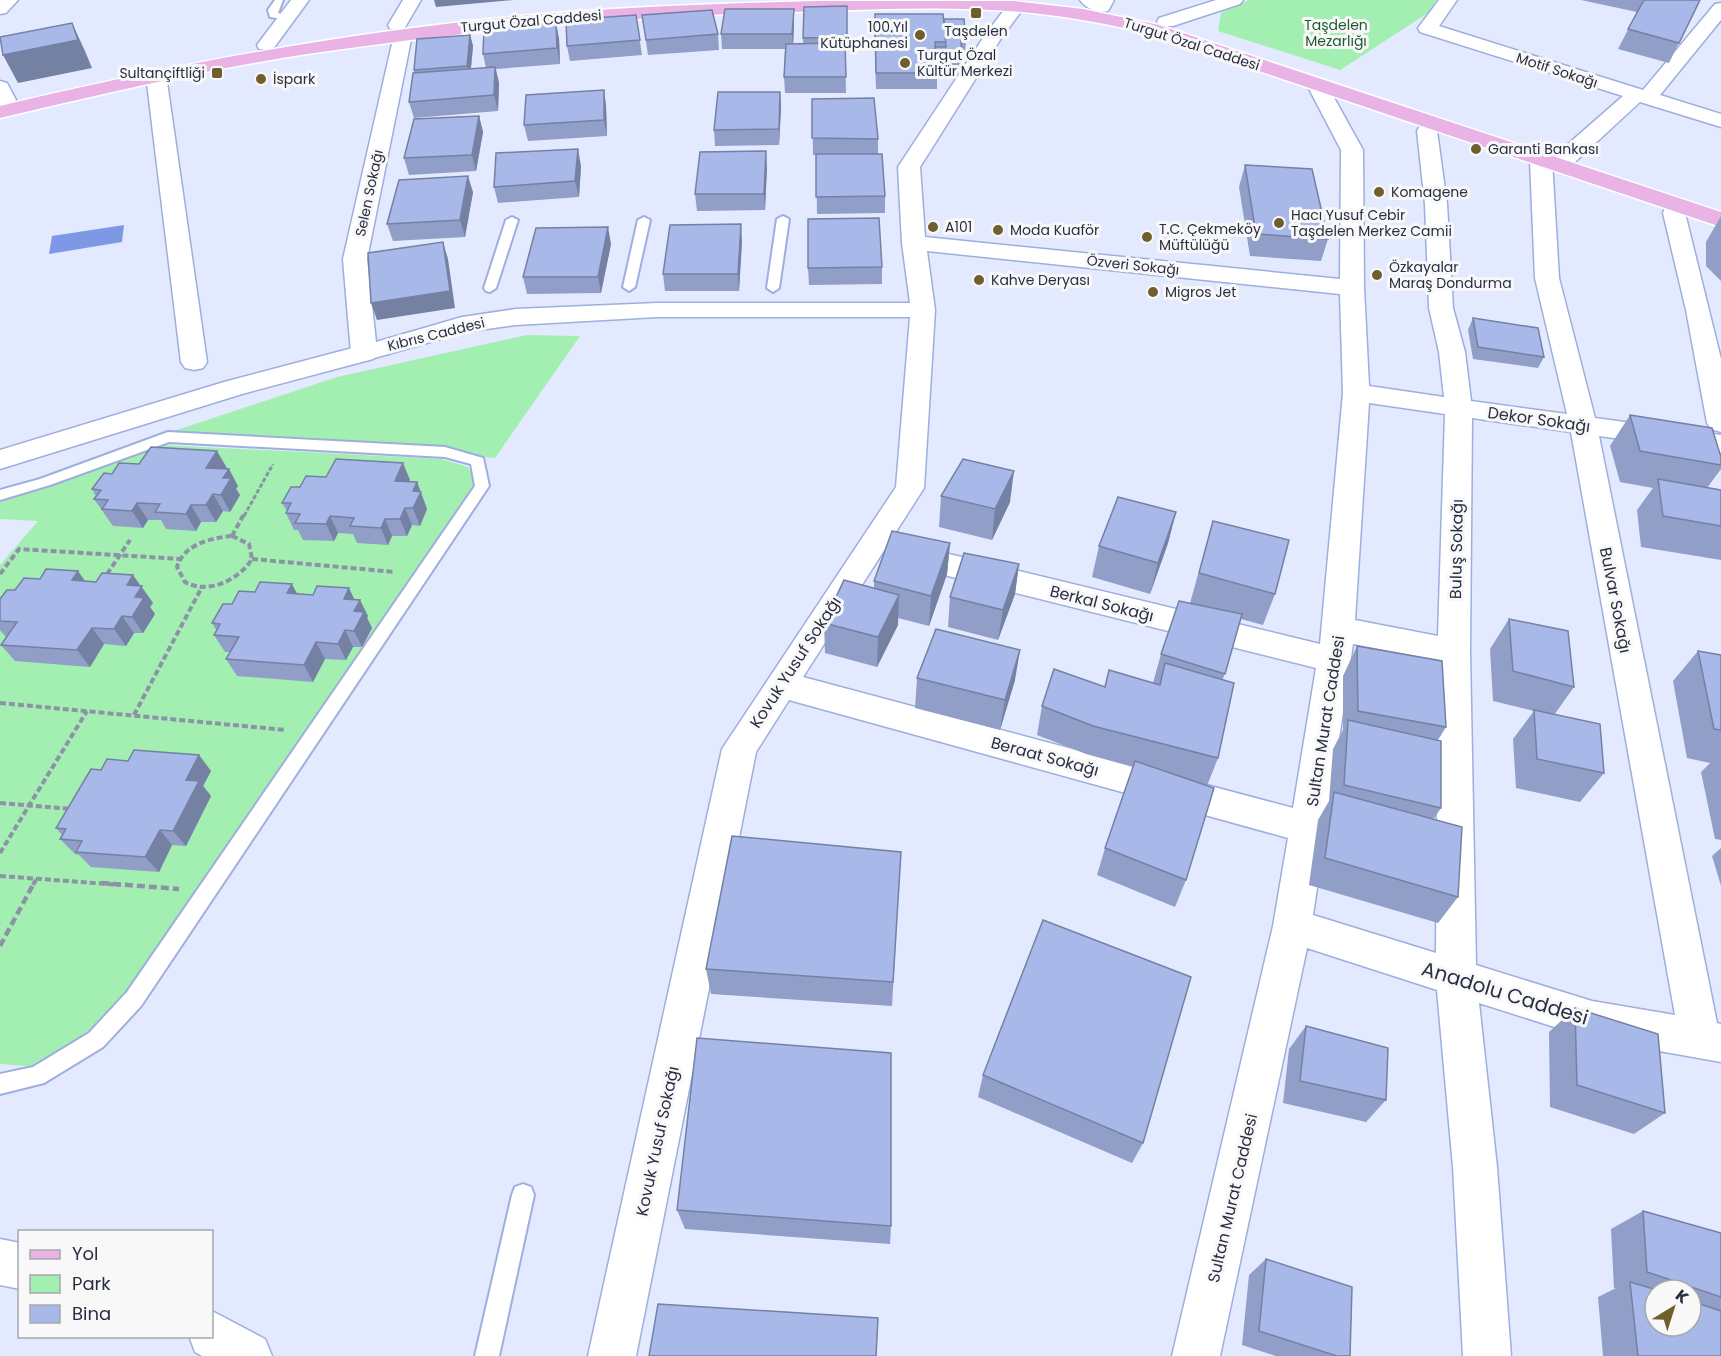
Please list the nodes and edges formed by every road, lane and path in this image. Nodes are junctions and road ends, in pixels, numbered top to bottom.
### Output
1 (9, 0) edge
2 (279, 0) edge
3 (300, 0) edge
4 (412, 0) edge
5 (659, 0) edge
6 (1047, 0) edge
7 (1234, 0) edge
8 (1448, 0) edge
9 (829, 3) edge
10 (1016, 6) junction
11 (1099, 6) edge
12 (1721, 8) edge
13 (0, 9) edge
14 (286, 18) junction
15 (1159, 26) junction
16 (400, 30) junction
17 (266, 45) junction
18 (156, 75) junction
19 (1317, 85) junction
20 (1642, 97) junction
21 (3, 102) edge
22 (1721, 121) edge
23 (1431, 123) junction
24 (1554, 159) junction
25 (1676, 206) junction
26 (1721, 209) edge
27 (783, 219) dead end
28 (512, 220) dead end
29 (644, 220) dead end
30 (1721, 220) edge
31 (914, 243) junction
32 (628, 287) dead end
33 (490, 288) dead end
34 (773, 288) dead end
35 (1352, 288) junction
36 (923, 310) junction
37 (364, 353) junction
38 (194, 362) dead end
39 (1356, 393) junction
40 (1459, 409) junction
41 (1721, 423) edge
42 (1583, 425) junction
43 (285, 444) junction
44 (1721, 444) edge
45 (0, 460) edge
46 (0, 495) edge
47 (232, 536) junction
48 (130, 540) dead end
49 (870, 546) junction
50 (120, 555) junction
51 (181, 559) junction
52 (252, 559) junction
53 (0, 574) edge
54 (107, 574) edge
55 (423, 574) junction
56 (202, 587) junction
57 (1336, 644) junction
58 (1454, 651) junction
59 (783, 685) junction
60 (0, 703) edge
61 (87, 711) junction
62 (134, 715) junction
63 (315, 732) junction
64 (0, 803) edge
65 (28, 806) junction
66 (83, 810) edge
67 (1308, 828) junction
68 (0, 853) edge
69 (0, 876) edge
70 (37, 878) junction
71 (207, 891) junction
72 (1292, 926) junction
73 (0, 946) edge
74 (1456, 978) junction
75 (1710, 1041) edge
76 (0, 1084) edge
77 (523, 1195) dead end
78 (0, 1262) edge
79 (18, 1266) edge
80 (213, 1336) edge
81 (248, 1356) edge
82 (487, 1356) edge
83 (612, 1356) edge
84 (1196, 1356) edge
85 (1488, 1356) edge

1 - 13 street
2 - 14 lane
3 - 14 street
4 - 16 street, Selen Sokağı
5 - 16 main road, Turgut Özal Caddesi
6 - 11 main road, Turgut Özal Caddesi
7 - 15 street
8 - 20 street, Motif Sokağı
9 - 10 main road, Turgut Özal Caddesi
9 - 16 main road, Turgut Özal Caddesi
10 - 11 main road, Turgut Özal Caddesi
10 - 31 street, Kovuk Yusuf Sokağı
11 - 15 main road, Turgut Özal Caddesi
12 - 20 street
14 - 17 street
15 - 19 main road, Turgut Özal Caddesi
15 - 24 main road, Turgut Özal Caddesi
16 - 17 main road, Turgut Özal Caddesi
16 - 18 main road, Turgut Özal Caddesi
16 - 37 street, Selen Sokağı
17 - 21 main road, Turgut Özal Caddesi
18 - 21 main road, Turgut Özal Caddesi
18 - 38 street
19 - 23 main road, Turgut Özal Caddesi
19 - 35 street, Sultan Murat Caddesi
20 - 22 street, Motif Sokağı
20 - 24 street
23 - 24 main road, Turgut Özal Caddesi
23 - 40 street, Buluş Sokağı
24 - 25 main road, Turgut Özal Caddesi
24 - 26 main road, Turgut Özal Caddesi
24 - 42 street, Bulvar Sokağı
25 - 30 main road, Turgut Özal Caddesi
25 - 41 street
27 - 34 lane
28 - 33 lane
29 - 32 lane
31 - 35 street, Özveri Sokağı
31 - 36 street, Kovuk Yusuf Sokağı
35 - 39 street, Sultan Murat Caddesi
36 - 37 street, Kıbrıs Caddesi
36 - 49 street, Kovuk Yusuf Sokağı
37 - 45 street, Kıbrıs Caddesi
39 - 40 street, Dekor Sokağı
39 - 57 street, Sultan Murat Caddesi
40 - 42 street, Dekor Sokağı
40 - 58 street, Buluş Sokağı
42 - 44 street, Dekor Sokağı
42 - 75 street, Bulvar Sokağı
43 - 46 lane
43 - 47 path
43 - 55 lane
47 - 51 path
47 - 52 path
48 - 50 path
49 - 57 street, Berkal Sokağı
49 - 59 street, Kovuk Yusuf Sokağı
50 - 51 path
50 - 53 path
50 - 54 path
51 - 56 path
52 - 55 path
52 - 56 path
55 - 63 lane
56 - 62 path
57 - 58 street, Berkal Sokağı
57 - 67 street, Sultan Murat Caddesi
58 - 74 street, Buluş Sokağı
59 - 67 street, Beraat Sokağı
59 - 83 street, Kovuk Yusuf Sokağı
60 - 61 path
61 - 62 path
61 - 65 path
62 - 63 path
63 - 71 lane
64 - 65 path
65 - 66 path
65 - 68 path
67 - 72 street, Sultan Murat Caddesi
69 - 70 path
70 - 71 path
70 - 73 path
71 - 76 lane
72 - 74 street, Anadolu Caddesi
72 - 84 street, Sultan Murat Caddesi
74 - 75 street, Anadolu Caddesi
74 - 85 street, Buluş Sokağı
77 - 82 lane
78 - 79 street
80 - 81 street

